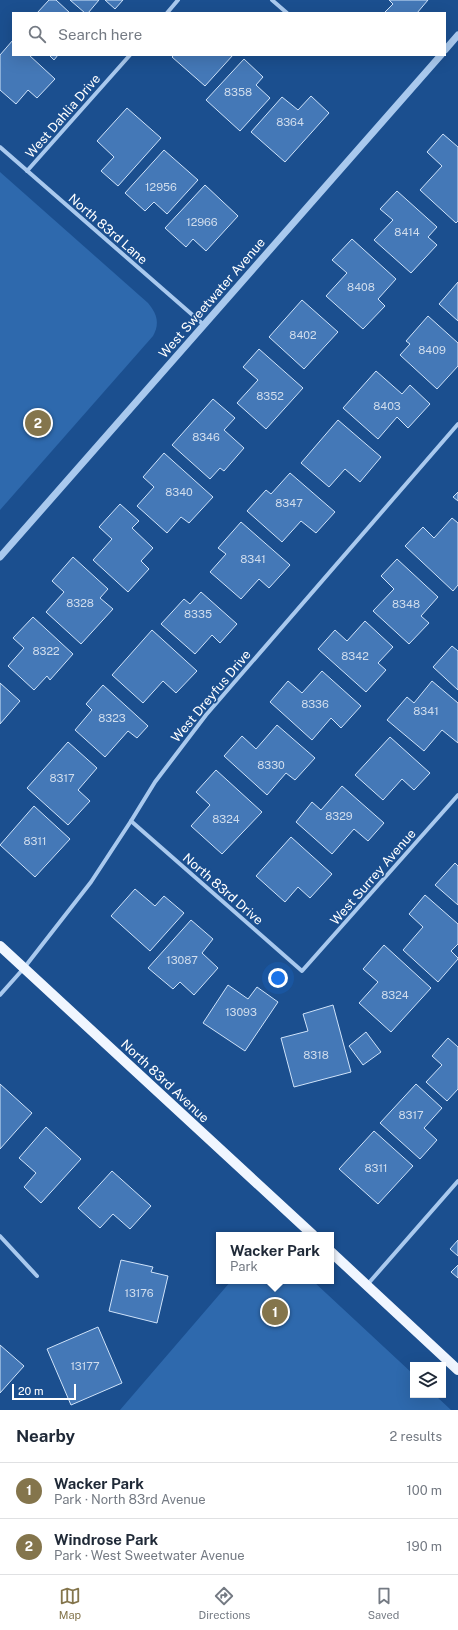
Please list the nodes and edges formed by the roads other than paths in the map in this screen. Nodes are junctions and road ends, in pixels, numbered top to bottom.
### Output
1 (178, 0) edge
2 (272, 0) edge
3 (168, 12) edge
4 (286, 12) edge
5 (458, 35) edge
6 (446, 49) edge
7 (129, 56) edge
8 (440, 56) edge
9 (0, 148) edge
10 (27, 172) junction
11 (204, 325) junction
12 (458, 424) edge
13 (0, 557) edge
14 (458, 795) edge
15 (131, 821) junction
16 (0, 946) edge
17 (24, 968) junction
18 (302, 971) joint
19 (0, 995) edge
20 (458, 1182) edge
21 (309, 1232) edge
22 (0, 1236) edge
23 (334, 1255) edge
24 (37, 1276) dead end
25 (367, 1285) junction
26 (458, 1370) edge

1 - 3 street
2 - 4 street
5 - 6 street
7 - 10 street, West Dahlia Drive
8 - 11 street, West Sweetwater Avenue
9 - 10 street, North 83rd Lane
10 - 11 street, North 83rd Lane
11 - 13 street, West Sweetwater Avenue
12 - 15 street, West Dreyfus Drive
14 - 18 street, West Surrey Avenue
15 - 17 street, West Dreyfus Drive
15 - 18 street, North 83rd Drive
16 - 17 main road, North 83rd Avenue
17 - 19 street, West Dreyfus Drive
17 - 21 main road, North 83rd Avenue
20 - 25 street
22 - 24 street
23 - 25 main road
25 - 26 main road

